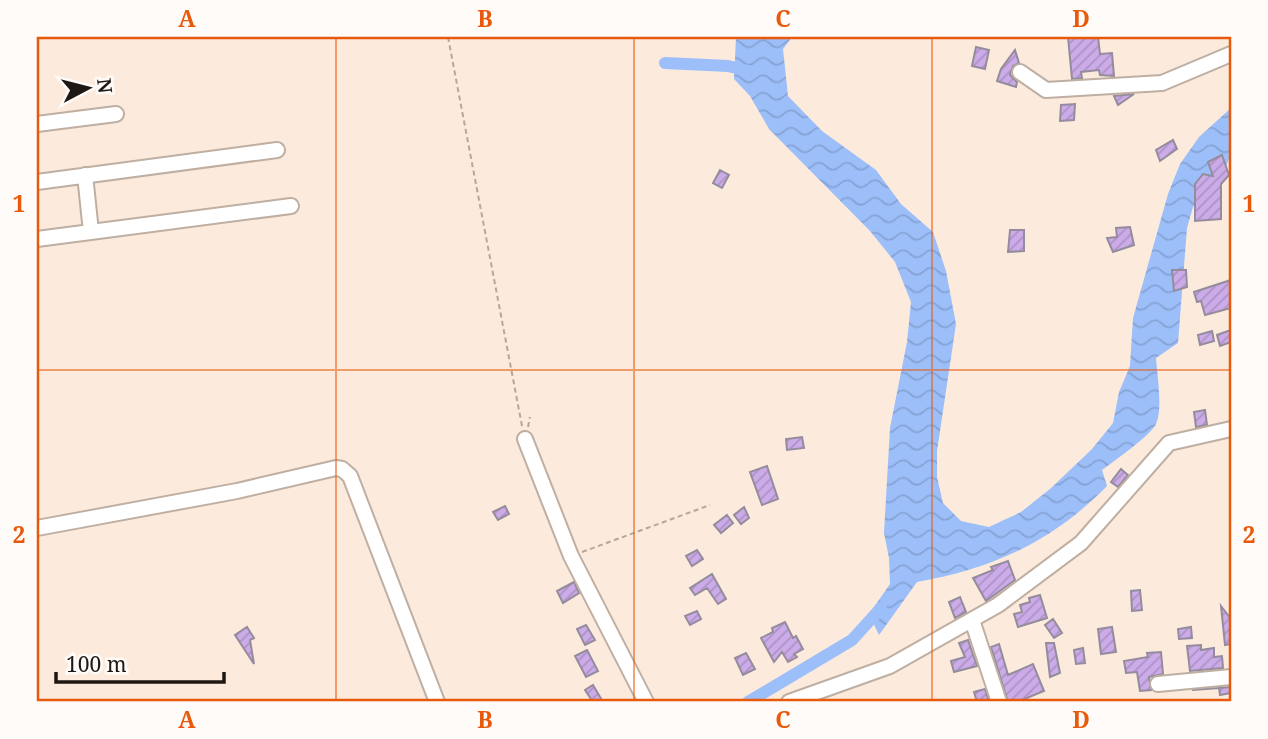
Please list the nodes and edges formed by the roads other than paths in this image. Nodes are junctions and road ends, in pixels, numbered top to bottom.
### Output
1 (1231, 54) edge
2 (1020, 72) dead end
3 (116, 114) dead end
4 (37, 124) edge
5 (277, 150) dead end
6 (85, 175) junction
7 (37, 182) edge
8 (290, 206) dead end
9 (91, 232) junction
10 (37, 239) edge
11 (1231, 429) edge
12 (525, 439) road end
13 (37, 528) edge
14 (972, 620) junction
15 (1231, 677) edge
16 (1158, 684) dead end
17 (437, 702) edge
18 (646, 702) edge
19 (789, 702) edge
20 (999, 702) edge

1 - 2 street
3 - 4 street
5 - 6 street
6 - 7 street
6 - 9 street
8 - 9 street
9 - 10 street
11 - 14 street
12 - 18 street
13 - 17 street
14 - 19 street
14 - 20 street
15 - 16 street

